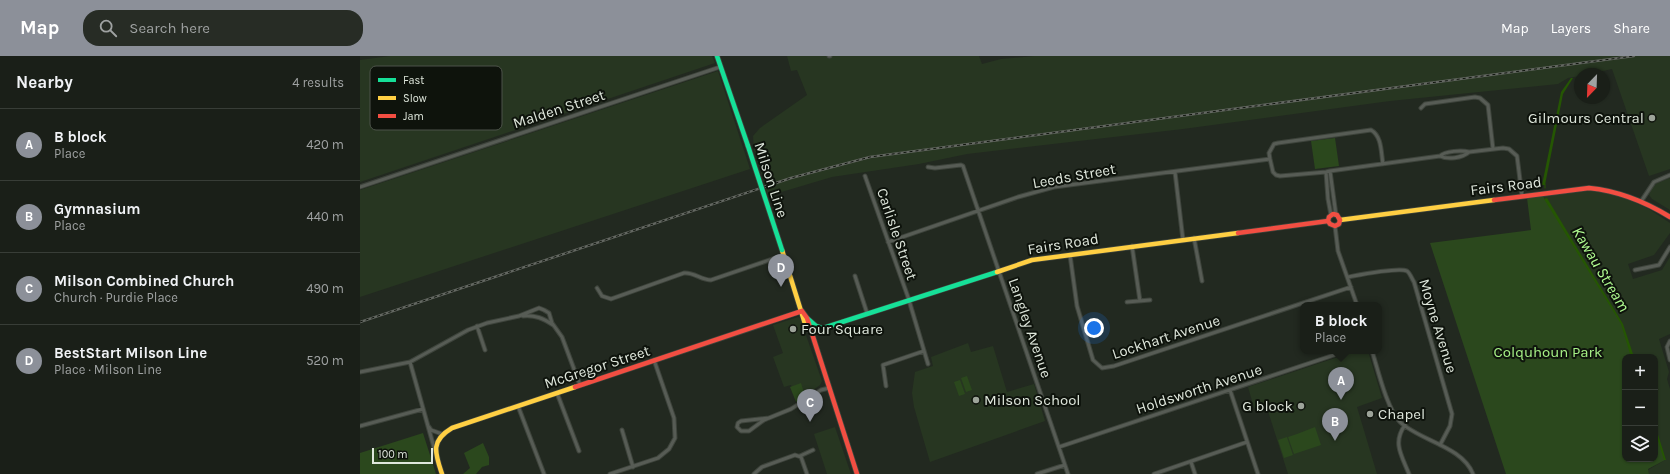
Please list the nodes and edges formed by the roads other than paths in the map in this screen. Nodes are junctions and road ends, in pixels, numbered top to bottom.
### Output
1 (717, 57) edge
2 (720, 67) junction
3 (1421, 108) dead end
4 (1493, 149) junction
5 (1270, 159) junction
6 (1383, 164) junction
7 (928, 167) dead end
8 (1175, 172) junction
9 (1326, 172) junction
10 (1330, 172) junction
11 (1670, 175) edge
12 (865, 176) dead end
13 (360, 187) edge
14 (1522, 196) junction
15 (1642, 200) junction
16 (979, 211) junction
17 (1334, 215) junction
18 (1670, 217) edge
19 (1340, 220) junction
20 (1328, 221) junction
21 (1335, 226) junction
22 (1194, 238) junction
23 (1183, 240) junction
24 (888, 242) junction
25 (1132, 246) junction
26 (1670, 248) edge
27 (784, 255) junction
28 (1070, 255) junction
29 (999, 270) junction
30 (1635, 270) dead end
31 (855, 276) dead end
32 (1348, 277) junction
33 (1202, 281) dead end
34 (597, 288) dead end
35 (1351, 288) junction
36 (908, 300) junction
37 (1150, 300) dead end
38 (1140, 301) junction
39 (1127, 302) dead end
40 (1308, 302) edge
41 (1356, 302) edge
42 (1300, 305) edge
43 (802, 312) junction
44 (866, 313) junction
45 (519, 316) junction
46 (807, 318) junction
47 (477, 326) junction
48 (556, 328) junction
49 (822, 328) junction
50 (811, 332) junction
51 (1670, 341) edge
52 (485, 350) dead end
53 (924, 351) junction
54 (1337, 354) edge
55 (1373, 354) edge
56 (654, 360) junction
57 (1670, 360) edge
58 (410, 362) junction
59 (928, 364) dead end
60 (360, 372) edge
61 (580, 386) junction
62 (886, 386) dead end
63 (829, 388) junction
64 (1230, 390) junction
65 (557, 393) junction
66 (518, 406) junction
67 (423, 409) junction
68 (769, 418) junction
69 (1405, 425) junction
70 (360, 426) edge
71 (428, 426) junction
72 (622, 430) dead end
73 (442, 434) junction
74 (1247, 442) junction
75 (1440, 446) junction
76 (1059, 447) junction
77 (813, 450) dead end
78 (435, 452) junction
79 (579, 452) dead end
80 (800, 456) junction
81 (1191, 462) junction
82 (1065, 465) junction
83 (633, 467) junction
84 (442, 474) edge
85 (544, 474) edge
86 (610, 474) edge
87 (754, 474) edge
88 (807, 474) edge
89 (857, 474) edge
90 (1038, 474) edge
91 (1068, 474) edge
92 (1154, 474) edge
93 (1195, 474) edge
94 (1258, 474) edge
95 (1409, 474) edge
96 (1474, 474) edge

1 - 2 street, Milson Line
2 - 13 street, Malden Street
2 - 27 street, Milson Line, bridge
3 - 4 street
4 - 6 street
4 - 14 street
5 - 6 street
5 - 8 street, Leeds Street
5 - 9 street
6 - 10 street
7 - 16 street, Langley Avenue
8 - 16 street, Leeds Street
8 - 23 street
9 - 10 street
9 - 17 street
10 - 17 street
11 - 15 street
12 - 24 street, Carlisle Street
14 - 15 street, Fairs Road
14 - 19 street, Fairs Road
15 - 18 street, Fairs Road
16 - 24 street, Leeds Street
16 - 29 street, Langley Avenue
17 - 19 street
17 - 20 street
19 - 21 street
20 - 21 street
20 - 22 street, Fairs Road
21 - 32 street
22 - 23 street, Fairs Road
22 - 33 street
23 - 25 street, Fairs Road
24 - 36 street, Carlisle Street
25 - 28 street, Fairs Road
25 - 38 street
26 - 30 street
27 - 34 street
27 - 43 street, Milson Line
28 - 29 street, Fairs Road
28 - 42 street, Lockhart Avenue
29 - 36 street, Fairs Road
29 - 76 street, Langley Avenue
31 - 44 street
32 - 35 street
32 - 75 street, Moyne Avenue
35 - 40 street, Lockhart Avenue
35 - 41 street
36 - 44 street, Fairs Road
36 - 53 street, Carlisle Street
37 - 38 street
38 - 39 street
43 - 46 street, Milson Line
43 - 50 street, Milson Line
43 - 56 street, McGregor Street
44 - 49 street, Fairs Road
45 - 47 street
45 - 48 street
45 - 48 street
46 - 49 street
46 - 50 street, Milson Line
47 - 52 street
47 - 58 street
48 - 61 street
49 - 50 street, Fairs Road
50 - 63 street, Milson Line
51 - 57 street
53 - 59 street, Carlisle Street
53 - 62 street
54 - 64 street, Holdsworth Avenue
55 - 69 street
56 - 61 street, McGregor Street
56 - 83 street
58 - 60 street
58 - 67 street
61 - 65 street, McGregor Street
63 - 68 street
63 - 89 street, Milson Line
64 - 74 street
64 - 76 street, Holdsworth Avenue
65 - 66 street, McGregor Street
65 - 79 street
66 - 73 street, McGregor Street
66 - 85 street
67 - 70 street
67 - 71 street
68 - 68 street
69 - 75 street
69 - 95 street
71 - 73 street
71 - 78 street
72 - 83 street
73 - 78 street
74 - 81 street
74 - 94 street
75 - 96 street
76 - 82 street, Langley Avenue
77 - 80 street
78 - 84 street
80 - 87 street
80 - 88 street
81 - 92 street
81 - 93 street
82 - 90 street
82 - 91 street, Langley Avenue
83 - 86 street

